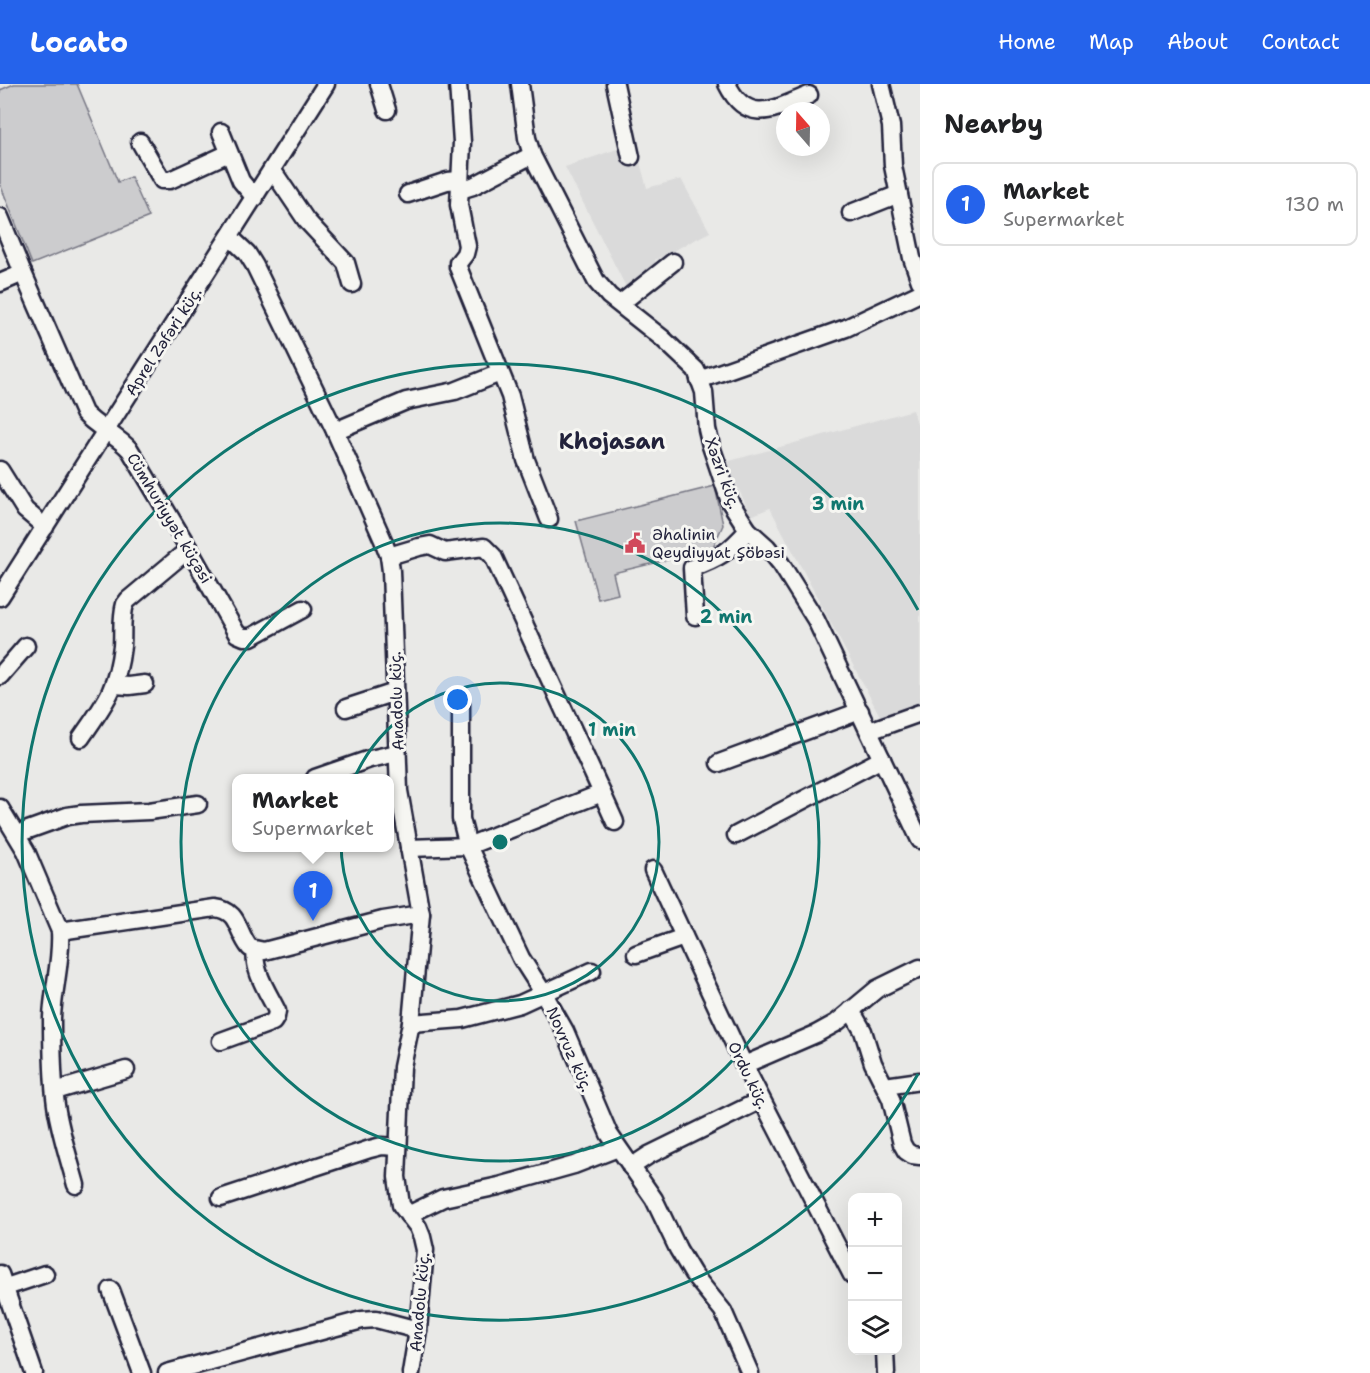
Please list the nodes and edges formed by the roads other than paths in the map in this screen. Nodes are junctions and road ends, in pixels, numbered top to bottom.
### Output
1 (326, 84) edge
2 (379, 84) edge
3 (458, 84) edge
4 (520, 84) edge
5 (615, 84) edge
6 (727, 84) edge
7 (881, 84) edge
8 (809, 96) dead end
9 (387, 110) dead end
10 (221, 132) dead end
11 (140, 142) dead end
12 (230, 153) junction
13 (532, 155) junction
14 (631, 157) dead end
15 (273, 171) junction
16 (460, 185) junction
17 (408, 194) dead end
18 (899, 194) junction
19 (255, 198) junction
20 (851, 213) dead end
21 (0, 217) edge
22 (230, 237) junction
23 (673, 262) dead end
24 (23, 273) junction
25 (920, 281) edge
26 (0, 283) edge
27 (352, 284) dead end
28 (920, 293) edge
29 (620, 304) junction
30 (501, 373) junction
31 (699, 380) junction
32 (105, 431) junction
33 (335, 432) junction
34 (0, 470) edge
35 (549, 519) dead end
36 (45, 527) junction
37 (748, 530) junction
38 (189, 549) junction
39 (389, 556) junction
40 (0, 597) edge
41 (303, 609) dead end
42 (695, 616) dead end
43 (26, 646) dead end
44 (0, 676) edge
45 (145, 684) dead end
46 (115, 685) junction
47 (395, 692) junction
48 (461, 703) dead end
49 (346, 708) dead end
50 (860, 711) junction
51 (920, 712) edge
52 (875, 729) dead end
53 (81, 738) dead end
54 (397, 753) junction
55 (882, 759) junction
56 (719, 763) dead end
57 (327, 774) edge
58 (602, 793) junction
59 (198, 804) dead end
60 (0, 808) edge
61 (615, 822) dead end
62 (17, 834) junction
63 (736, 835) dead end
64 (920, 840) edge
65 (468, 846) junction
66 (410, 848) junction
67 (653, 870) dead end
68 (421, 914) junction
69 (60, 931) junction
70 (684, 937) junction
71 (256, 951) junction
72 (636, 954) dead end
73 (920, 968) edge
74 (592, 971) dead end
75 (544, 994) junction
76 (851, 1010) junction
77 (411, 1023) junction
78 (220, 1041) dead end
79 (744, 1065) junction
80 (126, 1070) dead end
81 (920, 1081) edge
82 (885, 1086) junction
83 (55, 1091) junction
84 (761, 1100) junction
85 (397, 1147) junction
86 (618, 1148) junction
87 (920, 1156) edge
88 (631, 1167) junction
89 (76, 1185) dead end
90 (221, 1198) dead end
91 (408, 1215) junction
92 (848, 1267) edge
93 (45, 1274) dead end
94 (3, 1280) edge
95 (111, 1290) dead end
96 (418, 1330) junction
97 (885, 1355) edge
98 (34, 1373) edge
99 (142, 1373) edge
100 (167, 1373) edge
101 (411, 1373) edge
102 (750, 1373) edge
103 (886, 1373) edge

1 - 15 street, Aprel Zəfəri küç.
2 - 9 street
3 - 16 street
4 - 13 street, Xəzri küç.
5 - 14 street
6 - 8 street
7 - 18 street
10 - 12 street
11 - 12 street
12 - 19 street
13 - 16 street
13 - 29 street, Xəzri küç.
15 - 19 street, Aprel Zəfəri küç.
15 - 27 street
16 - 17 street
16 - 30 street
18 - 20 street
18 - 25 street
19 - 22 street, Aprel Zəfəri küç.
21 - 24 street, Cümhuriyyət küçəsi
22 - 32 street, Aprel Zəfəri küç.
22 - 33 street, Anadolu küç.
23 - 29 street
24 - 26 street
24 - 32 street, Cümhuriyyət küçəsi
28 - 31 street
29 - 31 street, Xəzri küç.
30 - 33 street
30 - 35 street
31 - 37 street, Xəzri küç.
32 - 36 street, Aprel Zəfəri küç.
32 - 38 street, Cümhuriyyət küçəsi
33 - 39 street, Anadolu küç.
34 - 36 street
36 - 40 street, Aprel Zəfəri küç.
37 - 42 street
37 - 50 street, Xəzri küç.
38 - 41 street, Cümhuriyyət küçəsi
38 - 46 street
39 - 47 street, Anadolu küç.
39 - 58 street
43 - 44 street
45 - 46 street
46 - 53 street
47 - 49 street
47 - 54 street, Anadolu küç.
48 - 65 street, Novruz küç.
50 - 55 street, Xəzri küç.
50 - 56 street
51 - 52 street
54 - 57 street
54 - 66 street, Anadolu küç.
55 - 63 street
55 - 64 street, Xəzri küç.
58 - 61 street
58 - 65 street
59 - 62 street
60 - 62 street
62 - 69 street
65 - 66 street
65 - 75 street, Novruz küç.
66 - 68 street, Anadolu küç.
67 - 70 street, Ordu küç.
68 - 71 street
68 - 77 street, Anadolu küç.
69 - 71 street
69 - 83 street
70 - 72 street
70 - 79 street, Ordu küç.
71 - 78 street
73 - 76 street
74 - 75 street
75 - 77 street
75 - 86 street, Novruz küç.
76 - 79 street
76 - 82 street
77 - 85 street, Anadolu küç.
79 - 84 street, Ordu küç.
80 - 83 street
81 - 82 street
82 - 87 street
83 - 89 street
84 - 88 street
84 - 92 street, Ordu küç.
85 - 90 street
85 - 91 street, Anadolu küç.
86 - 88 street, Novruz küç.
86 - 91 street
88 - 102 street, Novruz küç.
91 - 96 street, Anadolu küç.
93 - 94 street
94 - 98 street
95 - 99 street
96 - 100 street
96 - 101 street, Anadolu küç.
97 - 103 street

